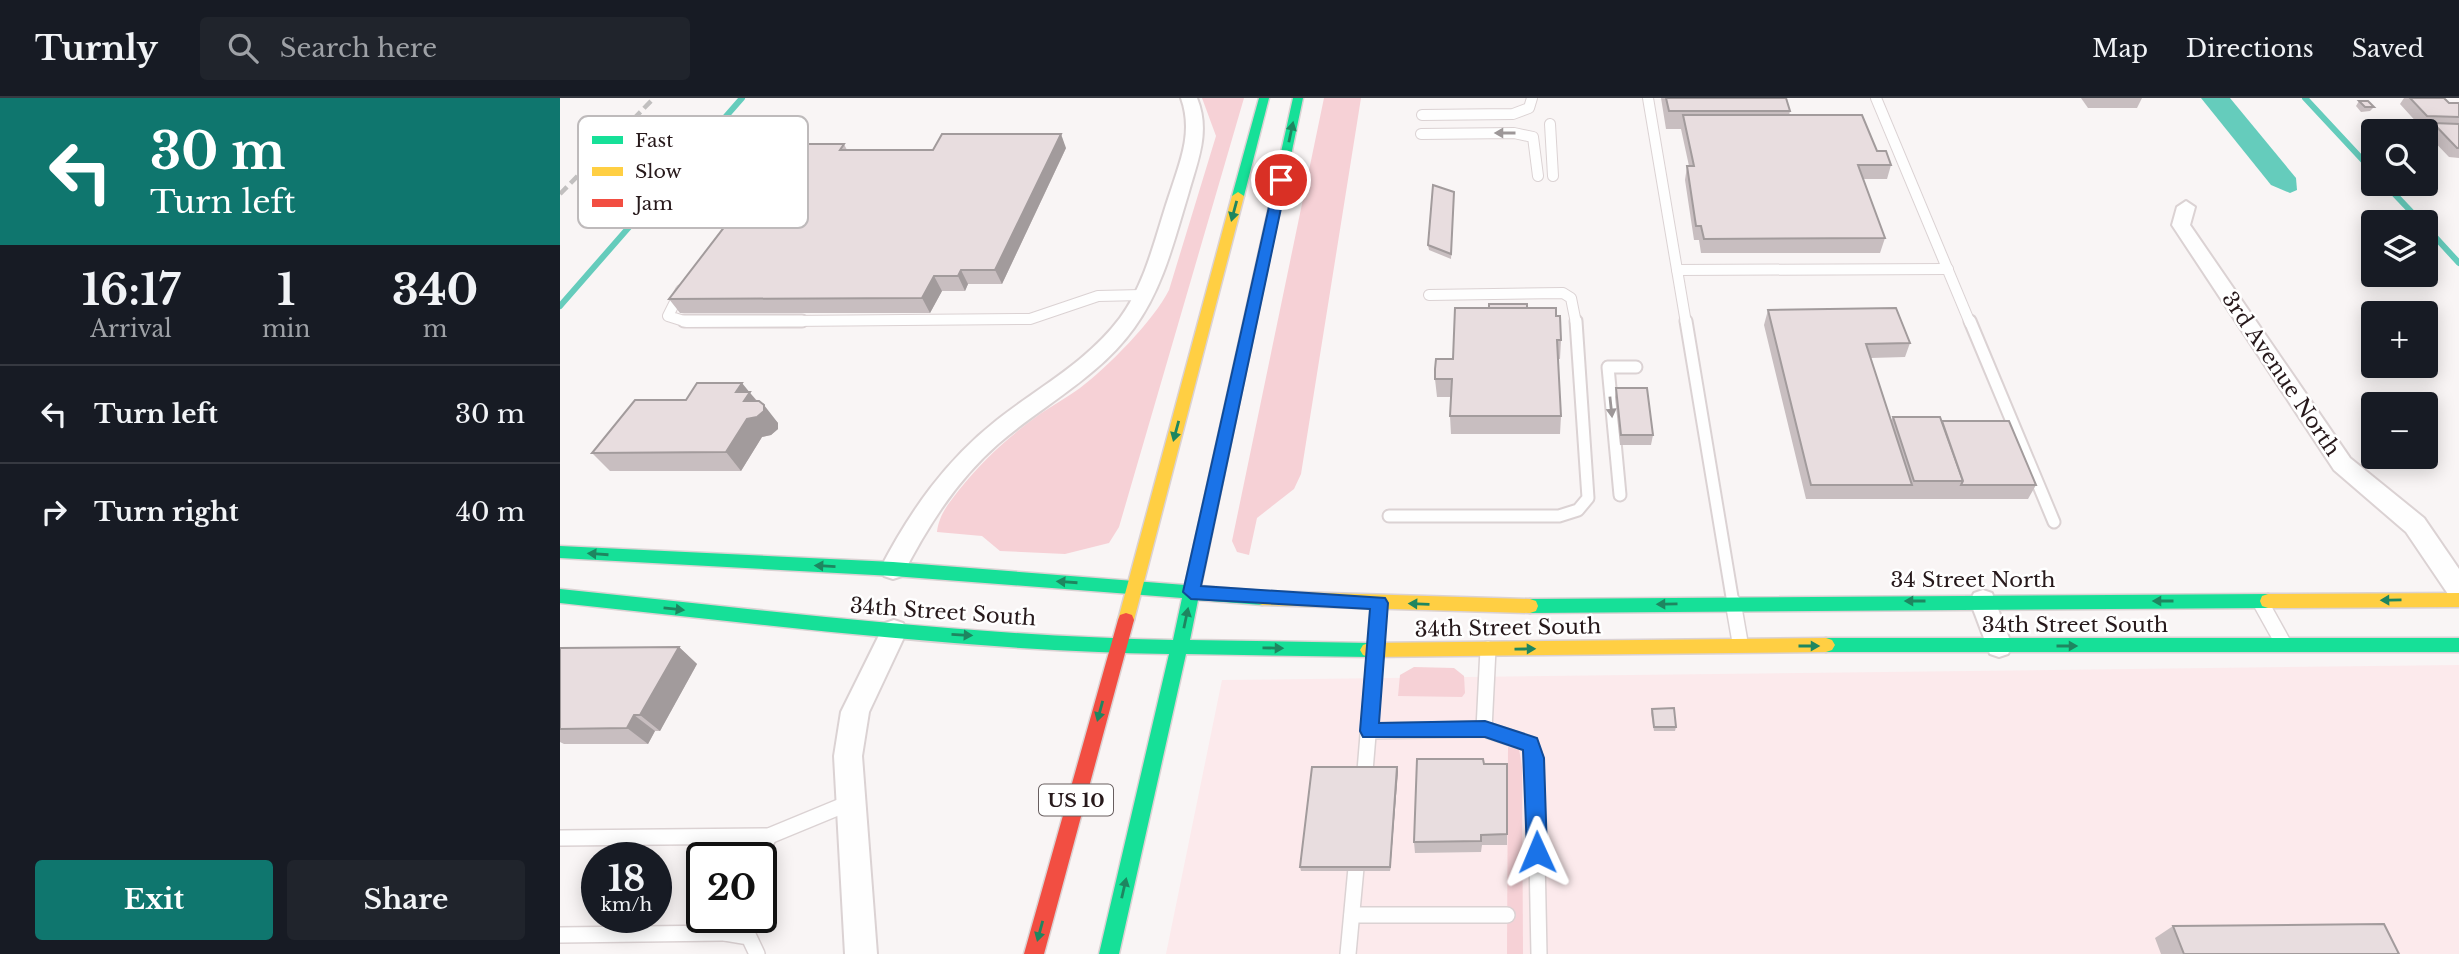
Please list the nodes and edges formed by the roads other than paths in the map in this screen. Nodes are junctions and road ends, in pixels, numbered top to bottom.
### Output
1 (1189, 98) edge
2 (1264, 98) edge
3 (1298, 98) edge
4 (1532, 98) edge
5 (1648, 98) edge
6 (1877, 98) edge
7 (1422, 115) dead end
8 (1550, 124) dead end
9 (1420, 134) dead end
10 (1538, 176) dead end
11 (1552, 176) dead end
12 (2186, 207) dead end
13 (1948, 269) junction
14 (1677, 270) junction
15 (691, 277) edge
16 (1142, 295) junction
17 (1429, 295) dead end
18 (1636, 367) dead end
19 (1620, 495) dead end
20 (1390, 516) dead end
21 (2054, 522) dead end
22 (560, 552) edge
23 (893, 569) junction
24 (1135, 587) junction
25 (2459, 590) edge
26 (1191, 592) junction
27 (560, 596) edge
28 (2459, 600) edge
29 (1983, 601) junction
30 (2260, 601) junction
31 (1379, 603) junction
32 (1735, 603) junction
33 (1487, 606) joint
34 (894, 631) junction
35 (1180, 645) junction
36 (1741, 645) junction
37 (2285, 645) junction
38 (2459, 645) edge
39 (1118, 646) junction
40 (1999, 646) junction
41 (1488, 649) junction
42 (1378, 650) junction
43 (1485, 729) junction
44 (1369, 731) junction
45 (1363, 797) edge
46 (849, 803) junction
47 (769, 836) junction
48 (1359, 836) edge
49 (560, 838) edge
50 (766, 842) edge
51 (1352, 915) junction
52 (1507, 915) dead end
53 (725, 933) joint
54 (560, 935) edge
55 (757, 954) edge
56 (861, 954) edge
57 (1034, 954) edge
58 (1109, 954) edge
59 (1348, 954) edge
60 (1539, 954) edge

1 - 16 street
2 -> 24 main road, US 10
26 -> 3 main road, US 10
4 - 7 lane
5 - 14 lane
6 - 13 lane
8 - 11 lane
10 -> 9 lane
12 - 25 street, 3rd Avenue North
13 - 14 lane
13 - 21 lane
14 - 32 lane
15 - 16 lane
16 - 23 street
17 - 20 lane
18 -> 19 lane
23 -> 22 main road, 34th Street South
24 -> 23 main road, 34th Street South
24 - 26 main road, 34th Street South
24 - 39 main road, US 10
26 - 31 main road, 34th Street South
35 -> 26 main road, US 10
27 -> 34 main road, 34th Street South
28 -> 30 main road, 34 Street North
30 -> 29 main road, 34 Street North
29 -> 32 main road, 34 Street North
29 - 40 street
30 - 37 lane
33 -> 31 main road, 34th Street South
31 - 42 lane
32 -> 33 main road, 34 Street North
32 - 36 lane
34 -> 39 main road, 34th Street South
34 - 46 street
35 - 39 main road, 34th Street South
35 -> 42 main road, 34th Street South
58 -> 35 main road, US 10
36 -> 40 main road, 34th Street South
41 -> 36 main road, 34th Street South
37 - 38 main road, 34th Street South
40 -> 37 main road, 34th Street South
39 -> 57 main road, US 10
41 - 42 main road, 34th Street South
41 - 43 lane
42 - 44 lane
43 - 44 lane
43 - 60 lane
44 - 45 lane
46 - 47 lane
46 - 56 street
47 - 49 lane
47 - 50 lane
48 - 51 lane
51 - 52 lane
51 - 59 lane
53 - 54 lane
53 - 55 lane

